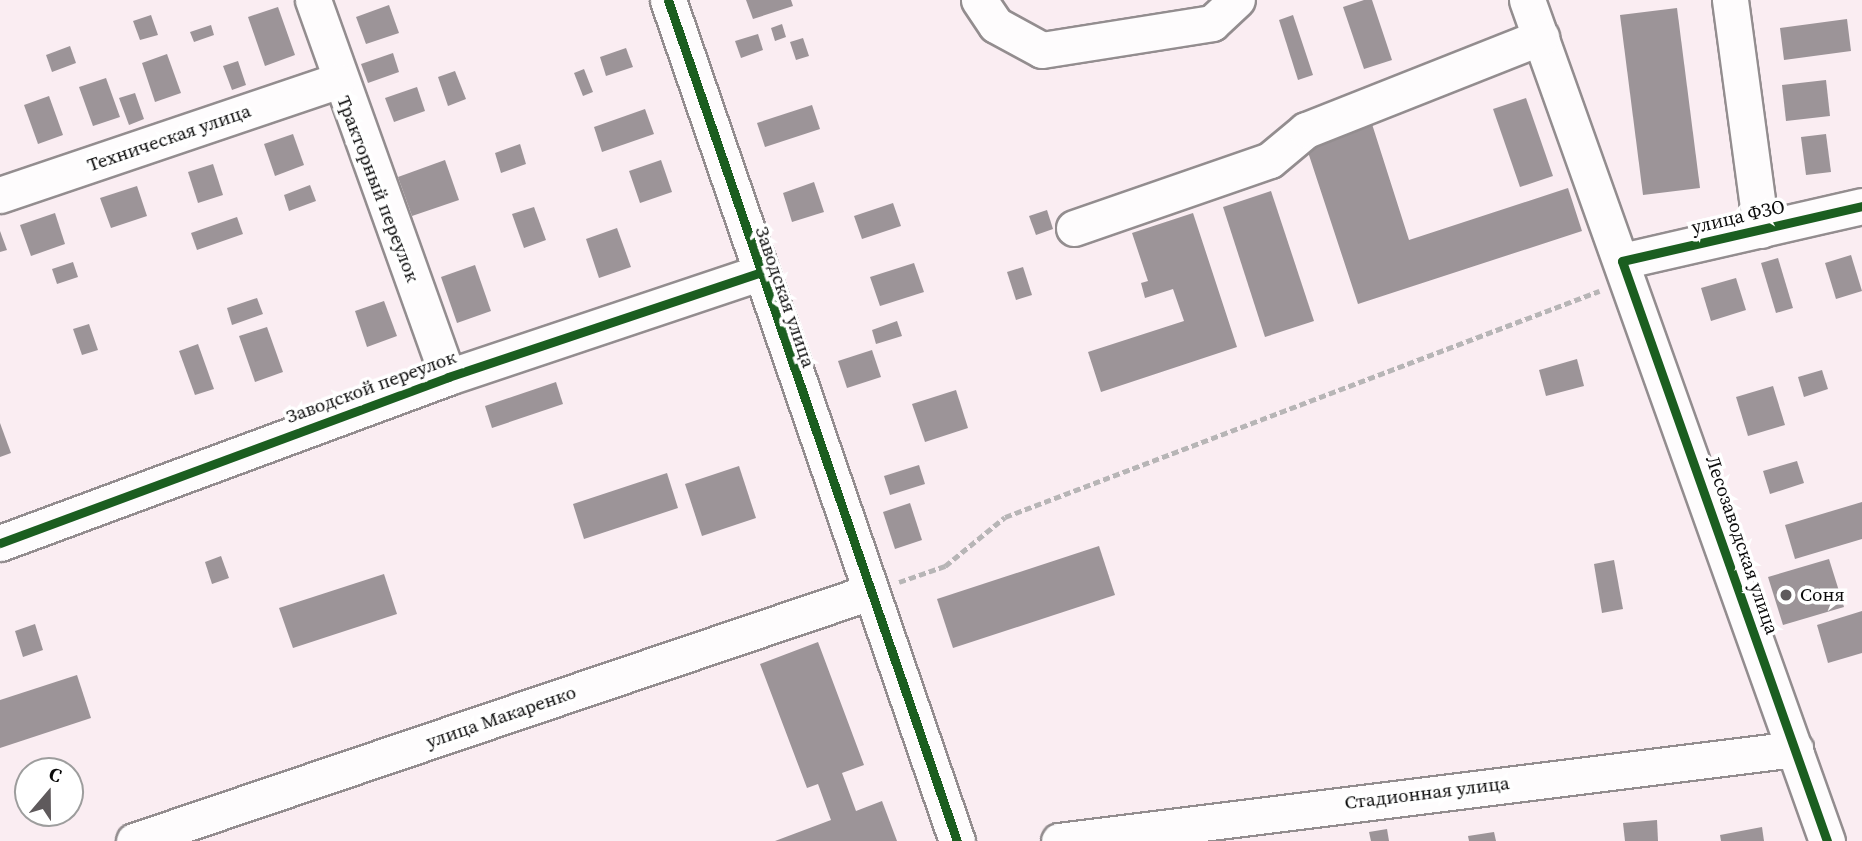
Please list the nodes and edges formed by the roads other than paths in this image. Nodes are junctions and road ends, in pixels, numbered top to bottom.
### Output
1 (313, 0) edge
2 (668, 0) edge
3 (1237, 0) edge
4 (1527, 0) edge
5 (1730, 0) edge
6 (993, 8) edge
7 (1541, 37) junction
8 (337, 81) junction
9 (0, 195) edge
10 (1862, 206) edge
11 (1074, 228) dead end
12 (1761, 230) junction
13 (1626, 270) junction
14 (758, 273) junction
15 (448, 377) junction
16 (0, 543) edge
17 (867, 593) junction
18 (1795, 750) junction
19 (134, 841) edge
20 (957, 841) edge
21 (1059, 841) edge
22 (1827, 841) edge

1 - 8 street, Тракторный переулок
2 - 14 street, Заводская улица
3 - 6 street
4 - 7 street, Лесозаводская улица
5 - 12 street
7 - 11 street
7 - 13 street, Лесозаводская улица
8 - 9 street, Техническая улица
8 - 15 street, Тракторный переулок
10 - 12 street, улица ФЗО
12 - 13 street, улица ФЗО
13 - 18 street, Лесозаводская улица
14 - 15 street, Заводской переулок
14 - 17 street, Заводская улица
15 - 16 street, Заводской переулок
17 - 19 street, улица Макаренко
17 - 20 street, Заводская улица
18 - 21 street, Стадионная улица
18 - 22 street, Лесозаводская улица

